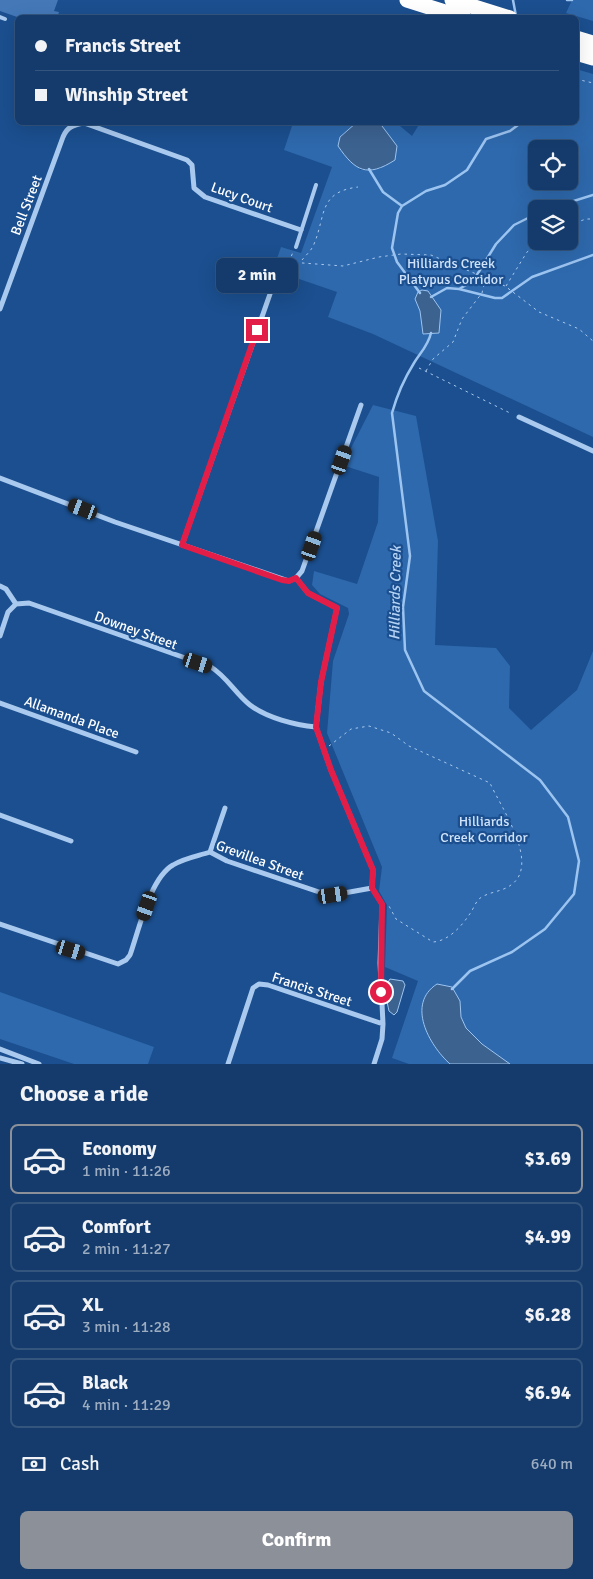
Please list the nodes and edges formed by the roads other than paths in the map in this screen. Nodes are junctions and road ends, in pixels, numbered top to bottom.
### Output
1 (407, 0) edge
2 (452, 0) edge
3 (454, 15) edge
4 (502, 15) edge
5 (579, 39) edge
6 (593, 43) edge
7 (579, 53) edge
8 (593, 58) edge
9 (70, 125) edge
10 (90, 125) edge
11 (63, 137) joint
12 (316, 185) dead end
13 (301, 230) junction
14 (296, 247) road end
15 (270, 294) road end
16 (0, 309) edge
17 (361, 405) dead end
18 (520, 417) road end
19 (593, 451) edge
20 (0, 478) edge
21 (182, 545) junction
22 (296, 578) junction
23 (0, 586) edge
24 (16, 604) junction
25 (0, 636) edge
26 (0, 703) edge
27 (316, 727) junction
28 (136, 752) dead end
29 (225, 808) dead end
30 (0, 815) edge
31 (70, 841) dead end
32 (210, 852) junction
33 (372, 888) junction
34 (0, 924) edge
35 (383, 1024) junction
36 (0, 1049) edge
37 (0, 1058) edge
38 (12, 1063) edge
39 (22, 1064) edge
40 (39, 1064) edge
41 (228, 1064) edge
42 (374, 1064) edge

1 - 3 highway
2 - 4 highway
5 - 6 highway
7 - 8 highway
9 - 11 street, Lucy Court
10 - 13 street, Lucy Court
11 - 16 street, Bell Street
12 - 13 lane
13 - 14 lane
15 - 21 street
17 - 22 street
18 - 19 street
20 - 21 street
21 - 22 street
22 - 27 street
23 - 24 street
24 - 25 street
24 - 27 street, Downey Street
26 - 28 street, Allamanda Place
27 - 33 street
29 - 32 street
30 - 31 street
32 - 33 street, Grevillea Street
32 - 34 street, Grevillea Street
33 - 35 street
35 - 41 street, Francis Street
35 - 42 street
36 - 40 street
37 - 38 street
38 - 39 street

